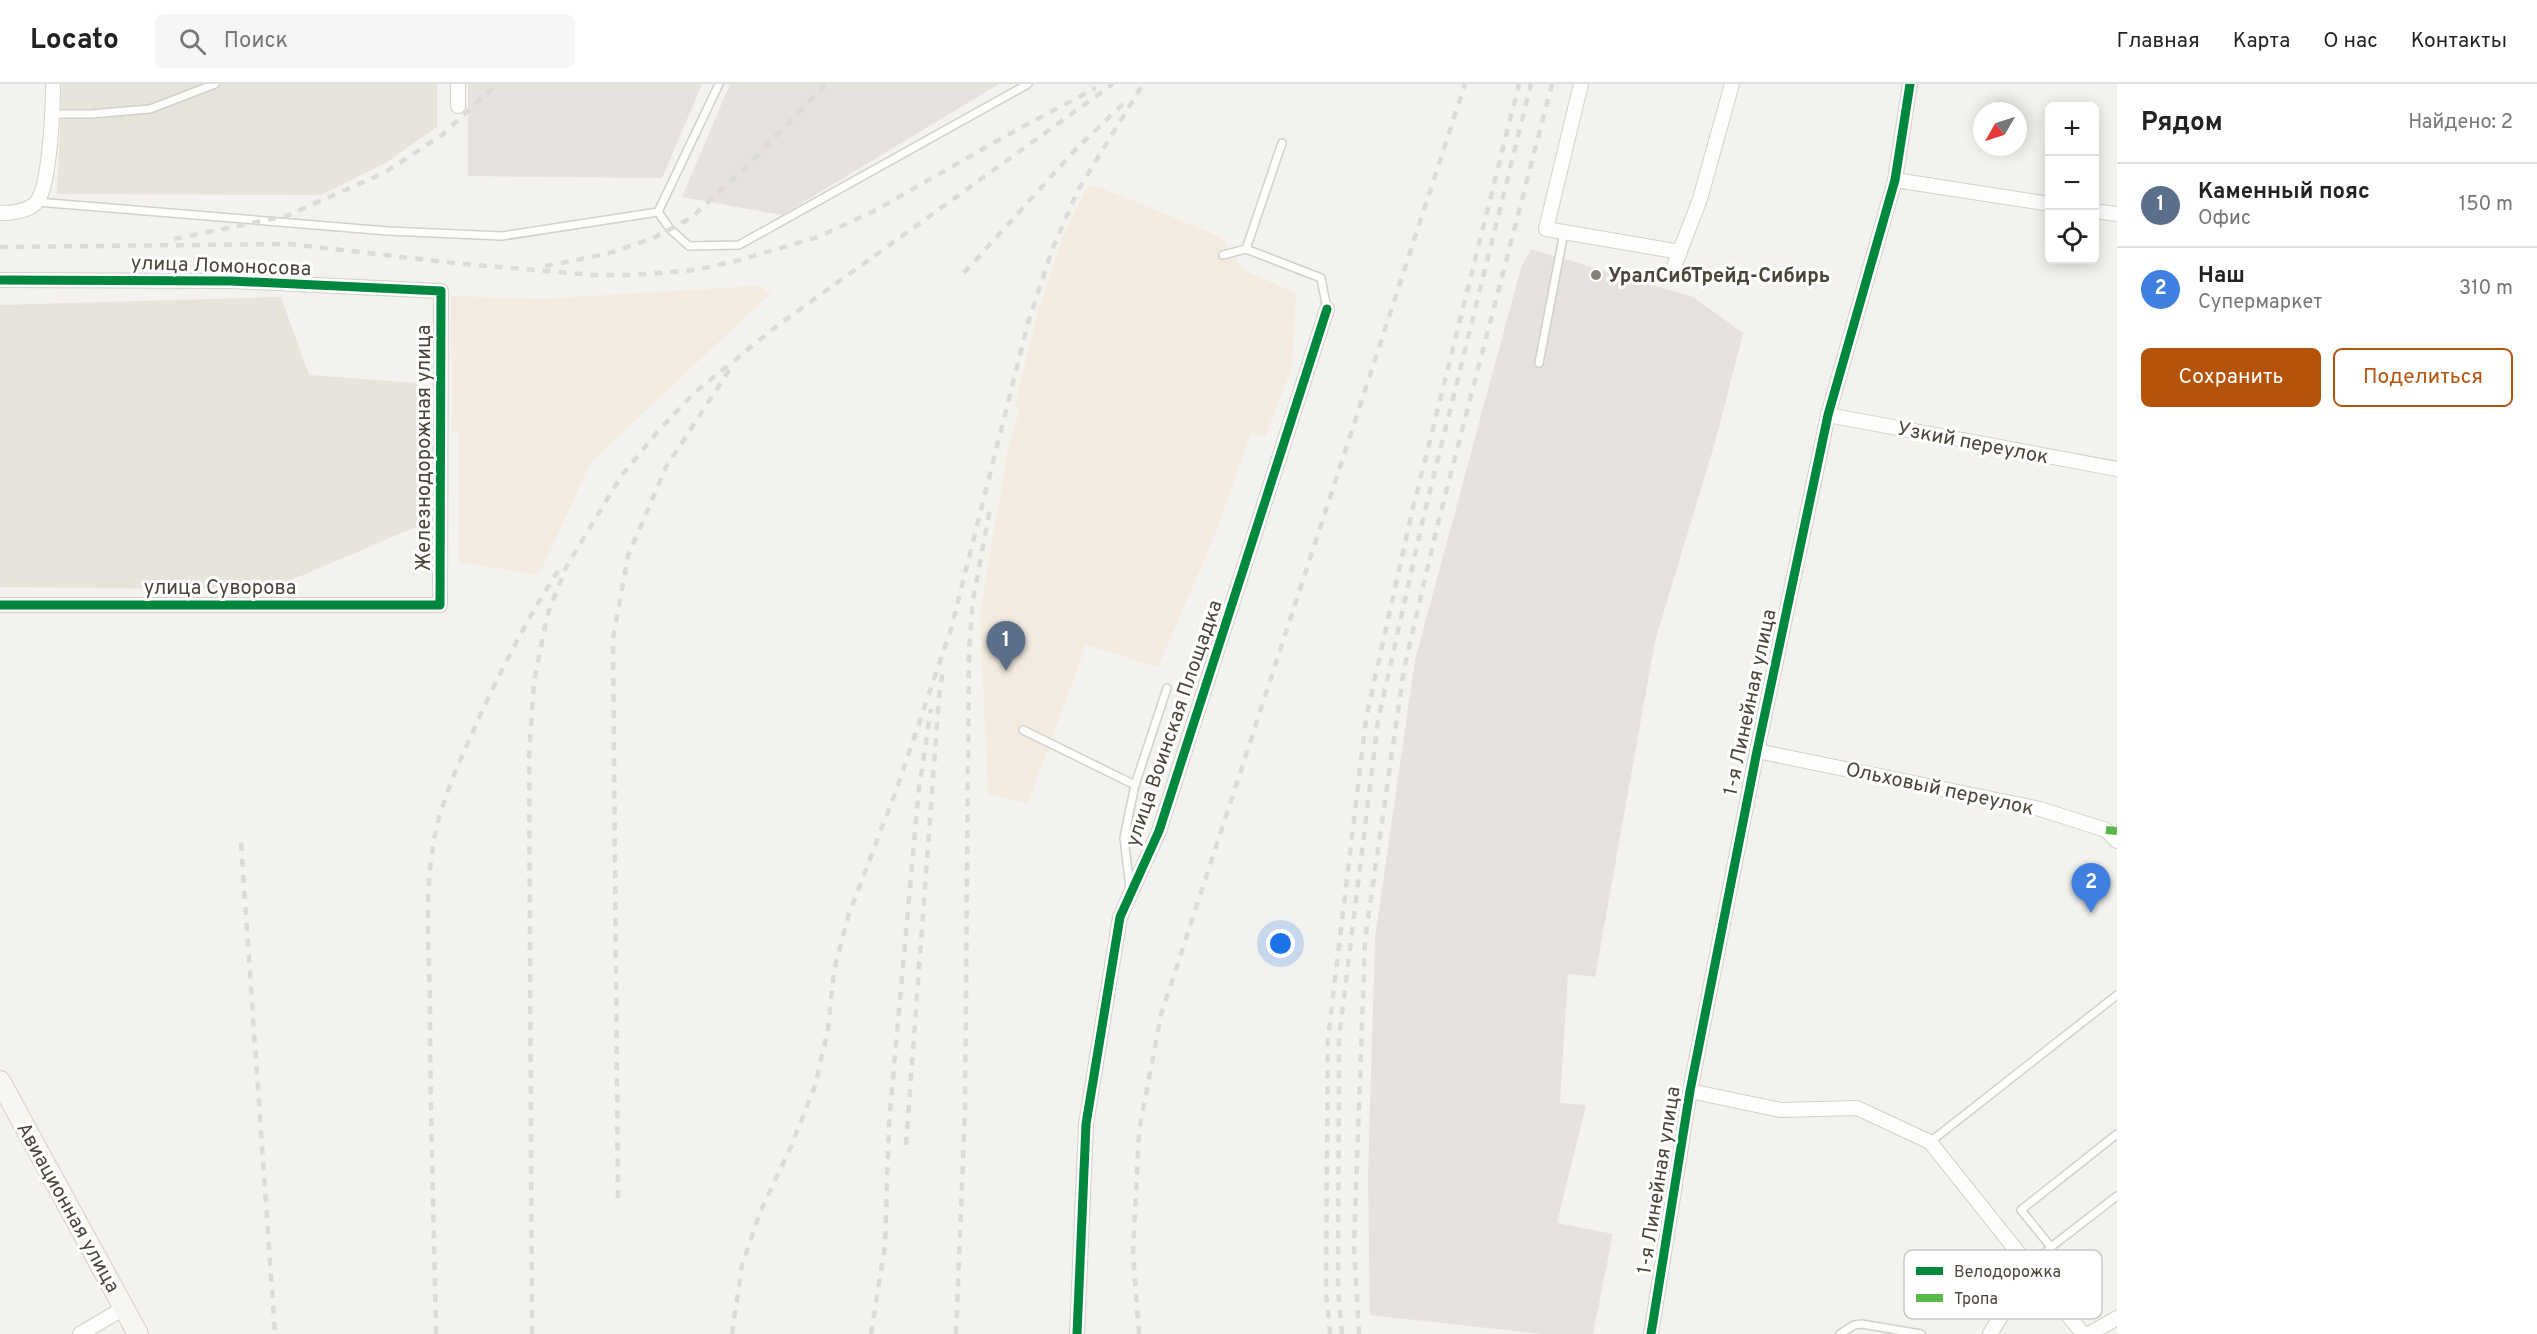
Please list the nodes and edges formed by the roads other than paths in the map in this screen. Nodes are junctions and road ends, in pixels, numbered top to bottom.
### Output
1 (53, 84) edge
2 (215, 84) edge
3 (458, 84) edge
4 (719, 84) edge
5 (1028, 84) edge
6 (1581, 84) edge
7 (1732, 84) edge
8 (1910, 84) edge
9 (458, 106) dead end
10 (53, 114) junction
11 (1282, 143) dead end
12 (1895, 180) junction
13 (37, 202) junction
14 (2045, 203) edge
15 (658, 212) junction
16 (2099, 212) edge
17 (0, 213) edge
18 (2117, 214) edge
19 (1564, 232) junction
20 (1246, 249) junction
21 (1680, 252) junction
22 (1223, 255) dead end
23 (1670, 277) dead end
24 (0, 280) edge
25 (441, 291) joint
26 (1327, 309) joint
27 (1539, 363) dead end
28 (1828, 415) junction
29 (2117, 469) edge
30 (0, 605) edge
31 (440, 605) joint
32 (1167, 688) dead end
33 (1023, 730) dead end
34 (1757, 751) junction
35 (1135, 785) junction
36 (2117, 841) edge
37 (1131, 891) junction
38 (2117, 995) edge
39 (0, 1081) edge
40 (1690, 1091) junction
41 (2117, 1134) edge
42 (1930, 1142) junction
43 (2117, 1196) edge
44 (2051, 1247) junction
45 (2015, 1250) edge
46 (2048, 1250) edge
47 (124, 1308) junction
48 (2117, 1318) edge
49 (1999, 1319) edge
50 (2071, 1319) edge
51 (80, 1334) edge
52 (138, 1334) edge
53 (1077, 1334) edge
54 (1651, 1334) edge
55 (1840, 1334) edge
56 (1921, 1334) edge
57 (1990, 1334) edge
58 (2083, 1334) edge
59 (2088, 1334) edge

1 - 10 street
2 - 10 lane
3 - 9 street
4 - 15 lane
5 - 15 lane
6 - 19 street
7 - 21 street
8 - 12 street, 1-я Линейная улица
10 - 13 street
11 - 20 lane
12 - 14 street
12 - 28 street, 1-я Линейная улица
13 - 15 lane
13 - 17 street
16 - 18 street
19 - 21 street
19 - 27 lane
20 - 22 lane
20 - 26 lane
21 - 23 street
24 - 25 street, улица Ломоносова
25 - 31 street, Железнодорожная улица
26 - 37 street, улица Воинская Площадка
28 - 29 street, Узкий переулок
28 - 34 street, 1-я Линейная улица
30 - 31 street, улица Суворова
32 - 35 lane
33 - 35 lane
34 - 36 street, Ольховый переулок
34 - 40 street, 1-я Линейная улица
35 - 37 lane
37 - 53 street, улица Воинская Площадка
38 - 42 lane
39 - 47 main road, Авиационная улица
40 - 42 street
40 - 54 street, 1-я Линейная улица
41 - 44 lane
42 - 45 street
43 - 44 lane
44 - 46 lane
47 - 51 street
47 - 52 main road, Авиационная улица
48 - 59 street
49 - 57 street
50 - 58 street
55 - 56 lane

